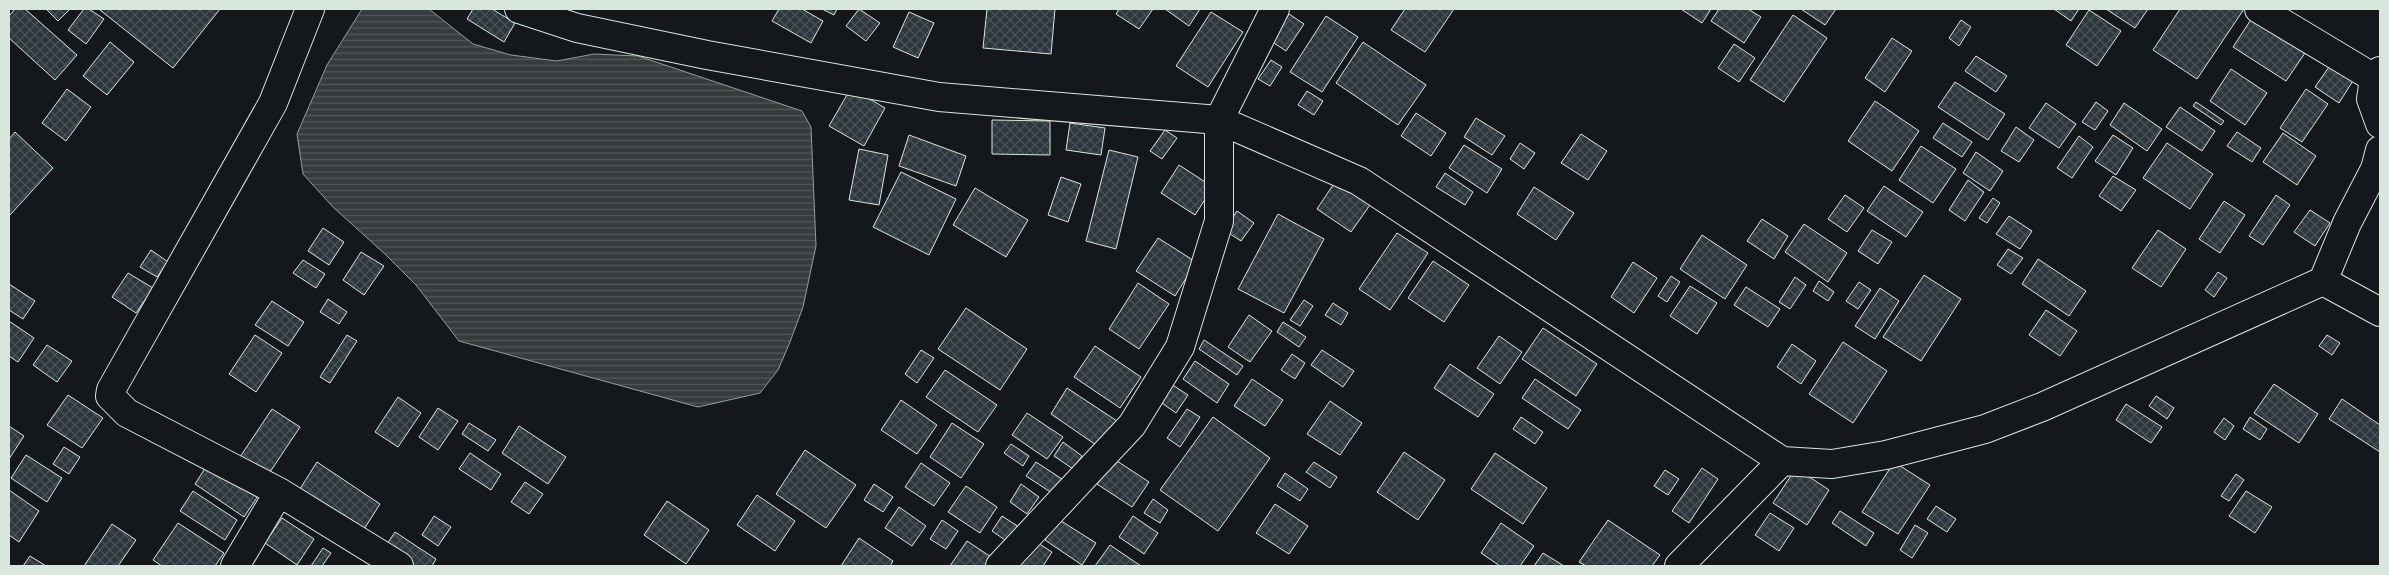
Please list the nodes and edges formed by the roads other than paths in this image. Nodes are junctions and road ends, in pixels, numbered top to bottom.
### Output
1 (310, 9) edge
2 (519, 9) edge
3 (1274, 9) edge
4 (2259, 9) edge
5 (2377, 74) edge
6 (1219, 120) junction
7 (2380, 124) edge
8 (2380, 150) edge
9 (2323, 281) junction
10 (2380, 312) edge
11 (1782, 461) junction
12 (279, 492) junction
13 (235, 566) edge
14 (399, 566) edge
15 (1000, 566) edge
16 (1679, 566) edge

1 - 12 street
2 - 6 street
3 - 6 street
4 - 5 street
5 - 7 street
6 - 11 street
6 - 15 street
8 - 9 street
9 - 10 street
9 - 11 street
11 - 16 street
12 - 13 street
12 - 14 street

